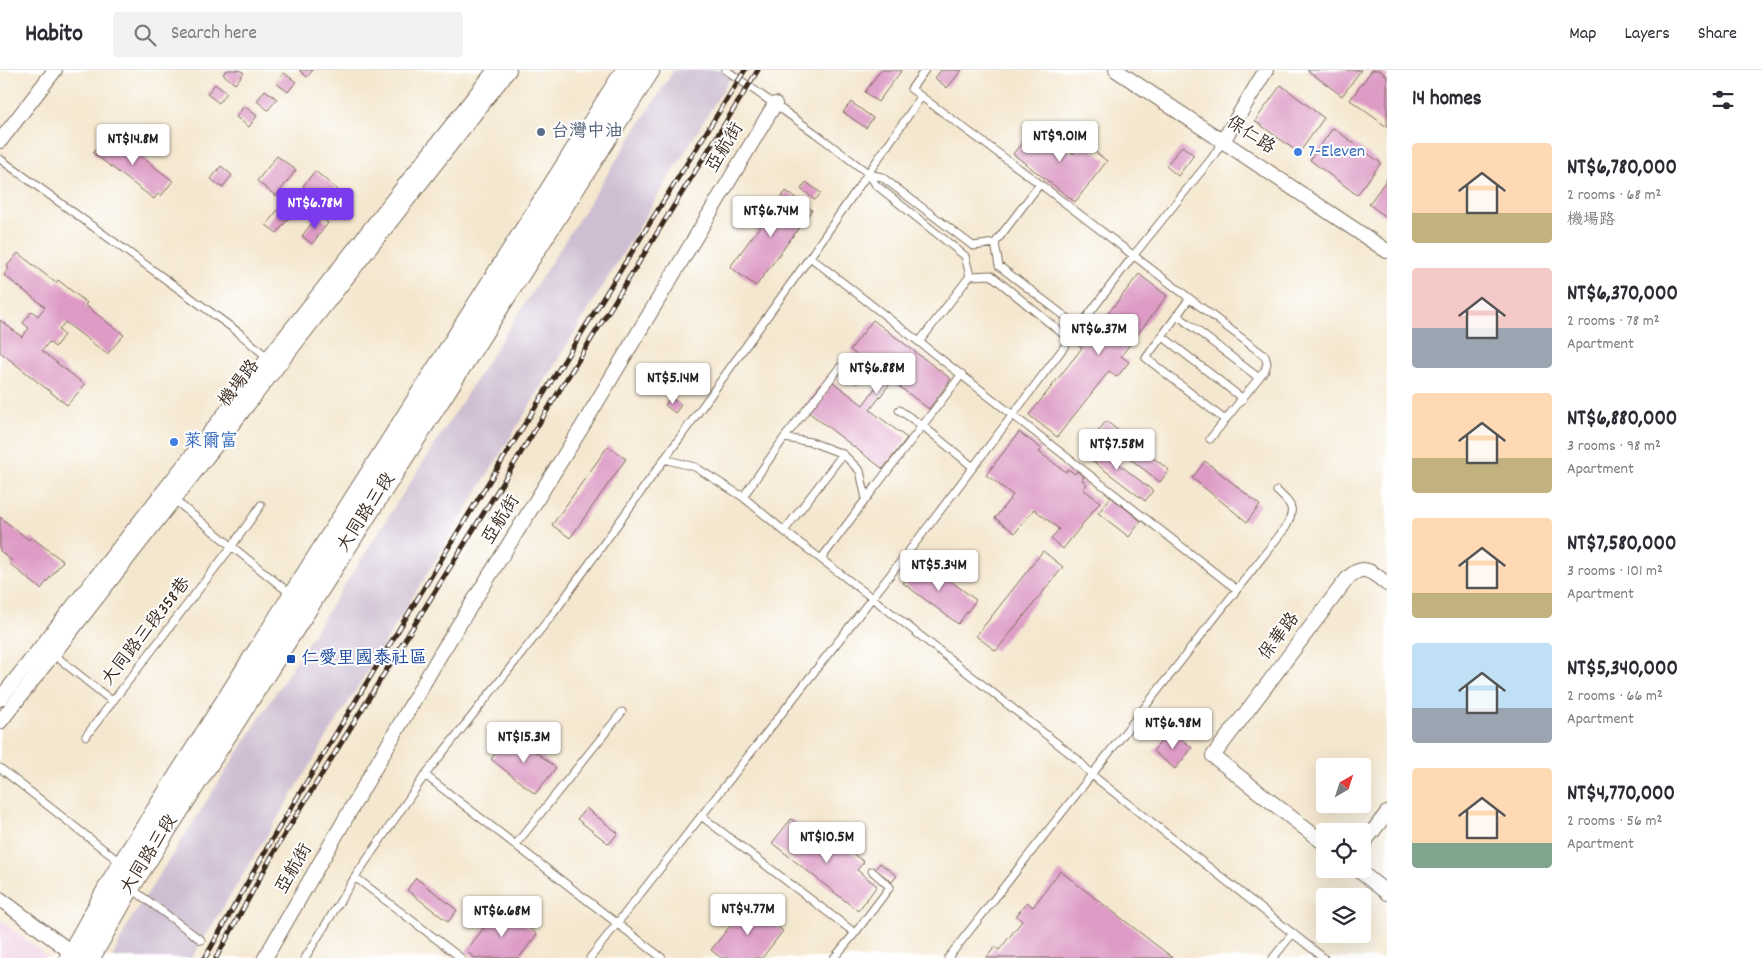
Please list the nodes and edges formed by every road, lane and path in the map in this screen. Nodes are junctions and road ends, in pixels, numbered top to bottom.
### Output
1 (55, 70) edge
2 (495, 70) edge
3 (509, 70) edge
4 (627, 70) edge
5 (649, 70) edge
6 (726, 70) edge
7 (925, 70) edge
8 (1116, 70) edge
9 (1266, 70) edge
10 (921, 97) junction
11 (775, 104) junction
12 (0, 141) edge
13 (1222, 141) junction
14 (0, 159) edge
15 (869, 174) junction
16 (1040, 184) junction
17 (995, 243) junction
18 (973, 246) junction
19 (1387, 251) edge
20 (965, 256) junction
21 (1133, 256) junction
22 (810, 257) junction
23 (999, 266) junction
24 (991, 275) junction
25 (970, 276) junction
26 (1190, 299) junction
27 (1177, 315) junction
28 (1079, 327) junction
29 (1162, 336) junction
30 (1069, 339) junction
31 (920, 341) junction
32 (268, 358) junction
33 (962, 374) junction
34 (1259, 378) junction
35 (856, 379) dead end
36 (1243, 399) junction
37 (900, 410) dead end
38 (1014, 414) junction
39 (1225, 420) junction
40 (923, 426) junction
41 (784, 438) junction
42 (1210, 439) dead end
43 (843, 454) junction
44 (664, 459) junction
45 (973, 467) junction
46 (1277, 492) dead end
47 (168, 496) junction
48 (743, 497) junction
49 (866, 499) junction
50 (261, 505) dead end
51 (784, 531) junction
52 (232, 546) junction
53 (821, 559) junction
54 (1387, 584) edge
55 (1236, 589) junction
56 (871, 597) junction
57 (300, 601) junction
58 (53, 654) junction
59 (0, 699) edge
60 (112, 701) junction
61 (622, 712) dead end
62 (0, 722) edge
63 (86, 736) dead end
64 (0, 768) edge
65 (425, 775) junction
66 (1092, 775) junction
67 (1387, 813) edge
68 (701, 816) junction
69 (1371, 833) edge
70 (1316, 837) edge
71 (516, 844) junction
72 (872, 871) dead end
73 (126, 876) junction
74 (356, 877) junction
75 (1368, 878) edge
76 (1387, 893) edge
77 (0, 899) edge
78 (616, 923) junction
79 (854, 933) junction
80 (1292, 933) junction
81 (201, 940) dead end
82 (451, 950) junction
83 (78, 957) edge
84 (265, 958) edge
85 (305, 958) edge
86 (445, 958) edge
87 (461, 958) edge
88 (590, 958) edge
89 (662, 958) edge
90 (834, 958) edge
91 (948, 958) edge
92 (1273, 958) edge
93 (1324, 958) edge

1 - 12 street
2 - 32 street, 機場路
3 - 47 street, 機場路
4 - 57 main road, 大同路三段
5 - 57 main road, 大同路三段
6 - 11 lane
7 - 10 lane
8 - 13 street, 保仁路
9 - 13 street
10 - 15 lane
10 - 16 lane
11 - 15 lane
11 - 84 street, 亞航街
13 - 19 street, 保仁路
13 - 21 lane
14 - 32 lane
15 - 18 lane
15 - 20 lane
15 - 22 lane
16 - 17 lane
16 - 21 lane
17 - 18 lane
17 - 23 lane
18 - 20 lane
20 - 25 lane
21 - 26 lane
21 - 28 lane
22 - 31 lane
22 - 44 lane
23 - 24 lane
23 - 28 lane
24 - 25 lane
24 - 30 lane
25 - 31 lane
26 - 27 lane
26 - 34 lane
27 - 29 lane
27 - 34 lane
28 - 30 lane
29 - 36 lane
29 - 39 lane
30 - 38 lane
31 - 33 lane
32 - 47 street, 機場路
33 - 38 lane
33 - 40 lane
34 - 36 lane
35 - 41 lane
36 - 39 lane
37 - 40 lane
38 - 45 lane
38 - 55 lane
39 - 42 lane
40 - 45 lane
40 - 49 lane
41 - 43 lane
41 - 48 lane
43 - 49 lane
43 - 51 lane
44 - 48 lane
44 - 65 lane
45 - 56 lane
46 - 55 lane
47 - 52 lane
47 - 58 street, 機場路
47 - 59 street, 機場路
48 - 51 lane
49 - 53 lane
50 - 52 lane, 大同路三段358巷
51 - 53 lane
52 - 57 lane
52 - 60 lane, 大同路三段358巷
53 - 56 lane
54 - 70 street, 保華路
55 - 66 lane
56 - 66 lane
56 - 68 lane
57 - 73 main road, 大同路三段
58 - 60 lane
58 - 62 street, 機場路
60 - 63 lane, 大同路三段358巷
61 - 71 lane
64 - 73 lane
65 - 71 lane
65 - 74 lane
66 - 80 lane
66 - 91 lane
67 - 69 street
68 - 78 lane
68 - 79 lane
71 - 78 lane
72 - 79 lane
73 - 81 lane
73 - 83 main road, 大同路三段
74 - 82 lane
74 - 85 lane
75 - 76 street
77 - 83 street
78 - 88 lane
78 - 89 lane
79 - 90 lane
80 - 92 lane
80 - 93 lane
82 - 86 lane
82 - 87 lane

